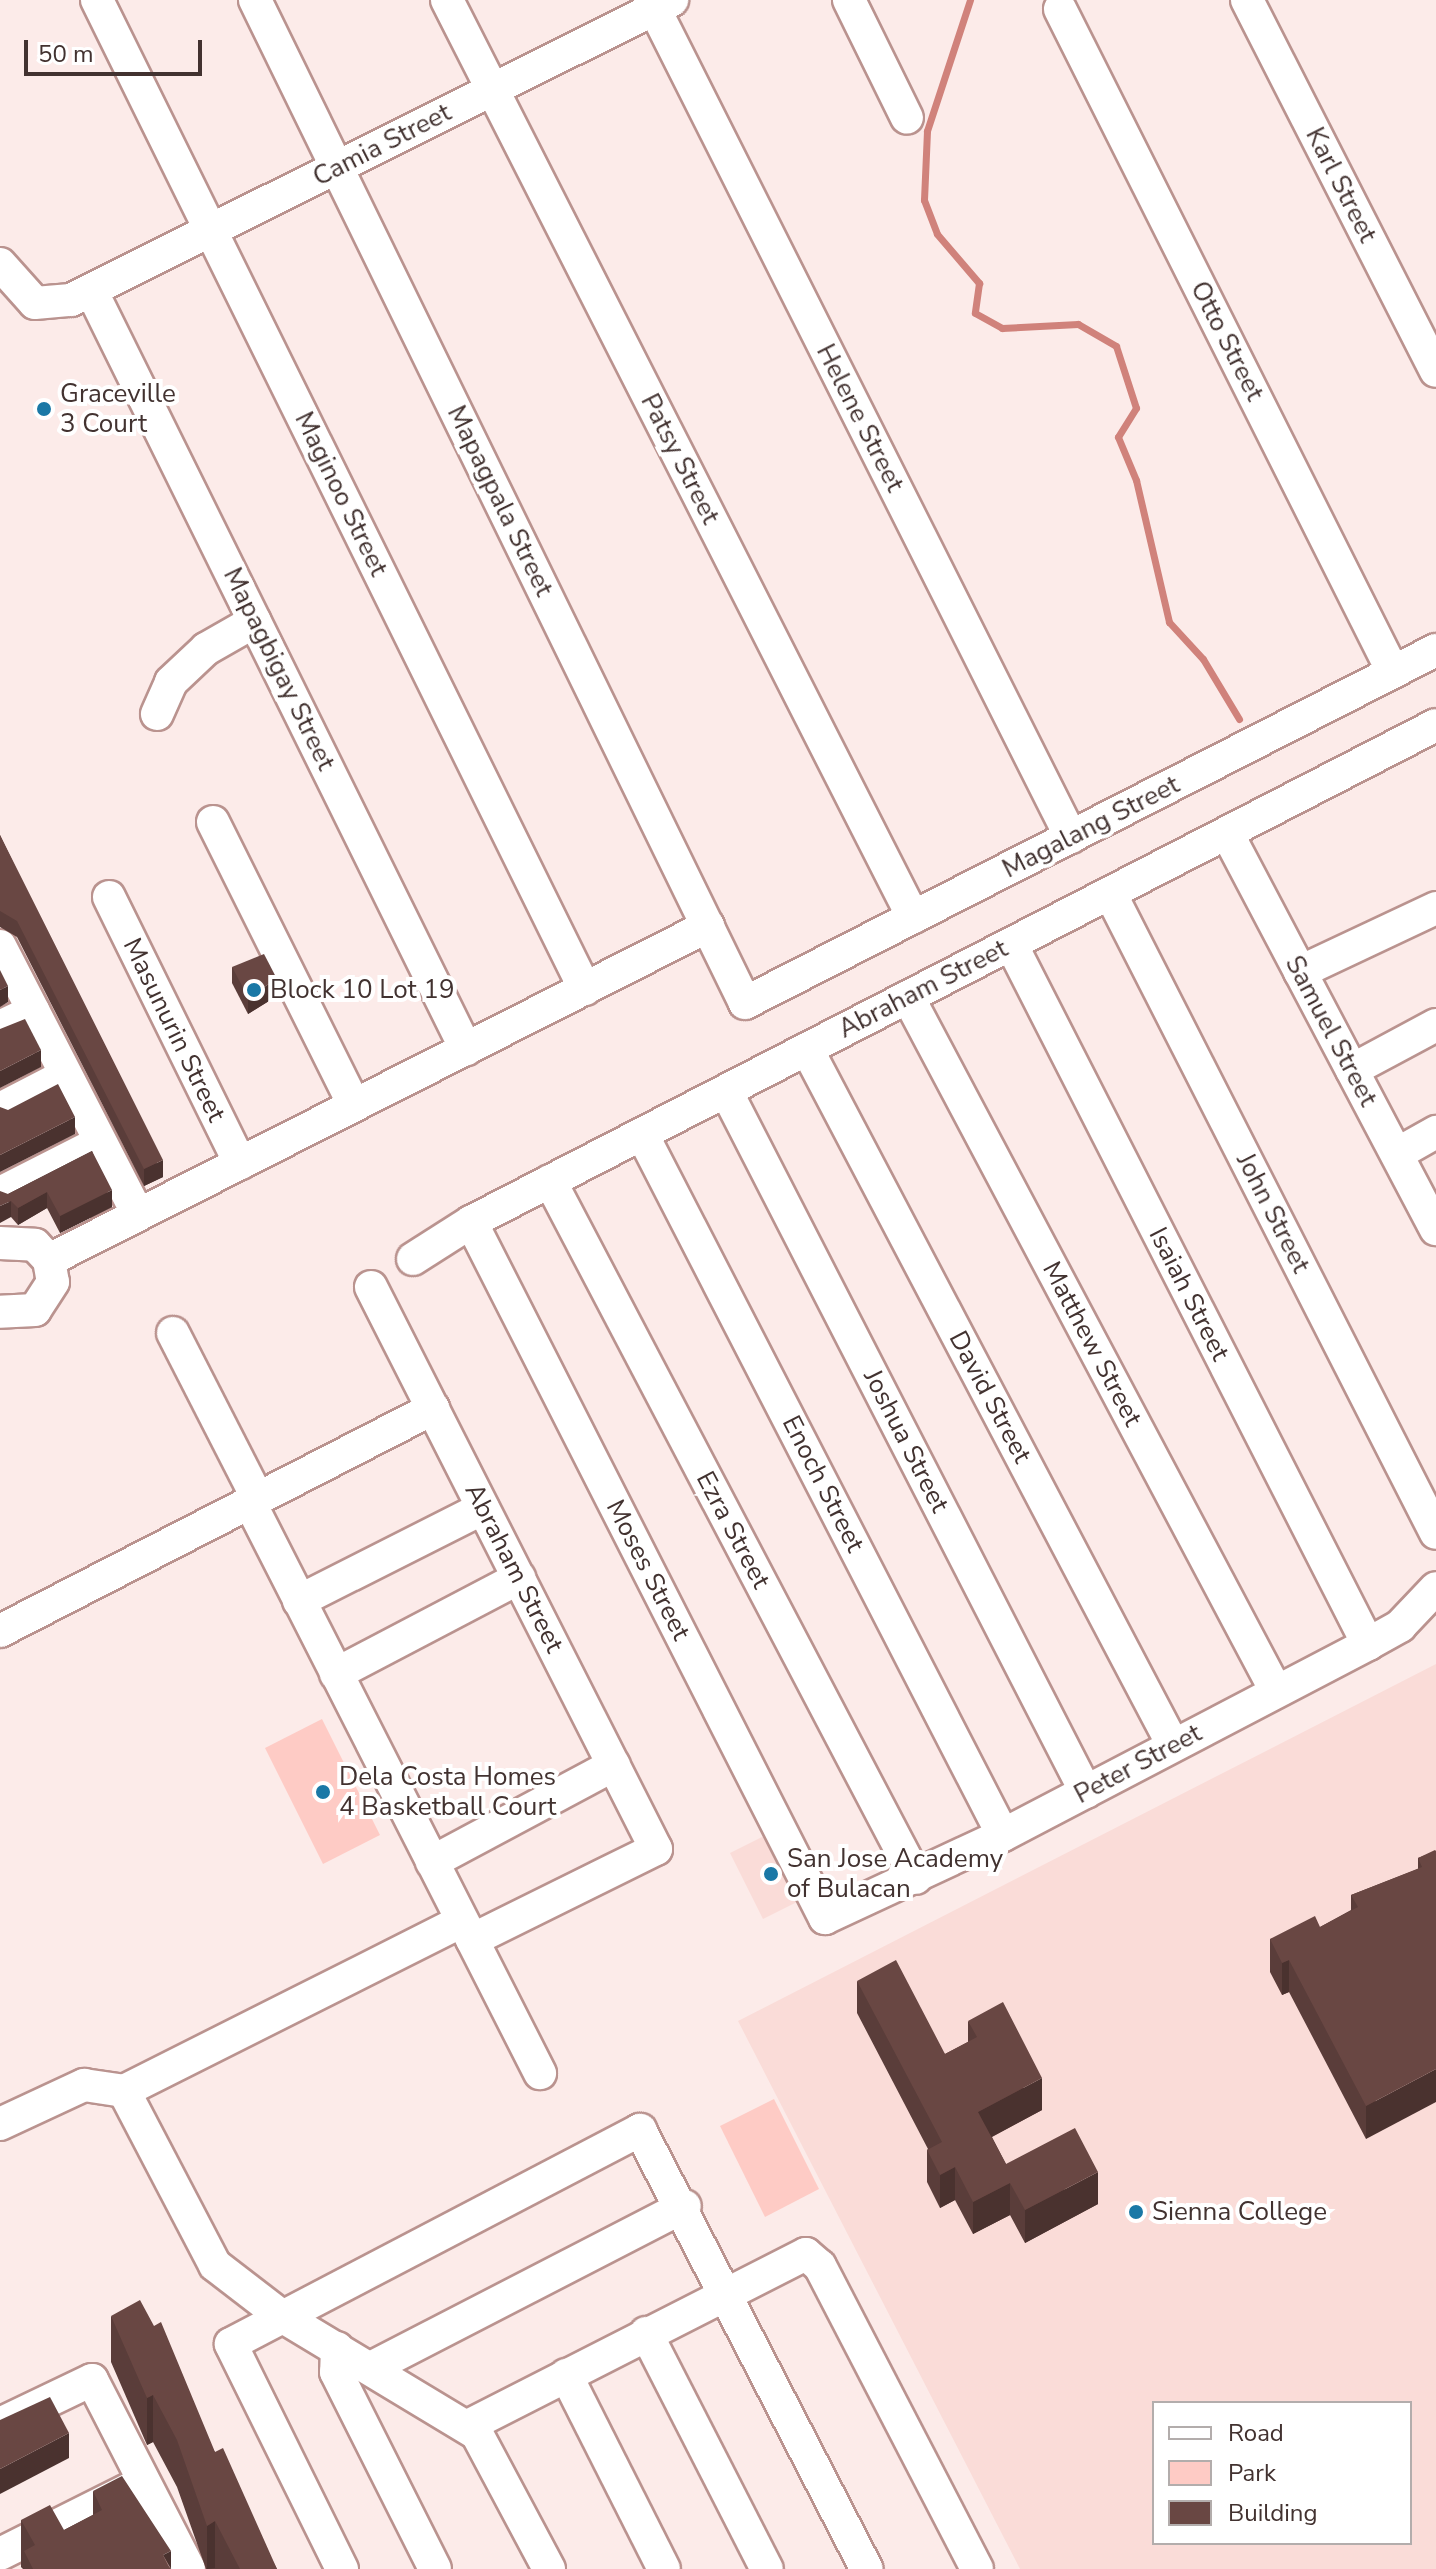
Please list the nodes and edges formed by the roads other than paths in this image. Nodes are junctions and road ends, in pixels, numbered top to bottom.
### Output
1 (97, 0) edge
2 (255, 0) edge
3 (447, 0) edge
4 (849, 0) edge
5 (1247, 0) edge
6 (659, 3) edge
7 (1060, 9) dead end
8 (492, 90) junction
9 (907, 118) dead end
10 (337, 167) junction
11 (211, 230) junction
12 (0, 264) edge
13 (91, 290) junction
14 (1436, 371) edge
15 (255, 621) junction
16 (1436, 650) edge
17 (1393, 672) junction
18 (157, 714) dead end
19 (1432, 738) edge
20 (213, 822) dead end
21 (1227, 833) junction
22 (1071, 837) junction
23 (1110, 893) junction
24 (109, 897) dead end
25 (1436, 908) edge
26 (913, 917) junction
27 (708, 926) junction
28 (1011, 944) junction
29 (0, 946) edge
30 (1300, 972) junction
31 (585, 989) junction
32 (908, 997) junction
33 (745, 1003) joint
34 (33, 1011) junction
35 (1436, 1025) edge
36 (0, 1027) edge
37 (466, 1049) junction
38 (807, 1049) junction
39 (1352, 1070) junction
40 (66, 1075) junction
41 (726, 1091) junction
42 (354, 1105) junction
43 (0, 1109) edge
44 (1436, 1132) edge
45 (642, 1134) junction
46 (100, 1142) junction
47 (1397, 1154) junction
48 (240, 1163) junction
49 (550, 1181) junction
50 (0, 1193) edge
51 (138, 1215) junction
52 (471, 1222) junction
53 (1436, 1229) edge
54 (0, 1243) edge
55 (413, 1259) dead end
56 (49, 1260) junction
57 (371, 1287) dead end
58 (0, 1312) edge
59 (173, 1333) dead end
60 (433, 1408) junction
61 (253, 1499) junction
62 (483, 1508) junction
63 (1436, 1533) edge
64 (519, 1578) junction
65 (1436, 1588) edge
66 (299, 1601) junction
67 (0, 1631) edge
68 (1368, 1644) junction
69 (336, 1674) junction
70 (1276, 1691) junction
71 (1173, 1745) junction
72 (614, 1765) junction
73 (1086, 1792) junction
74 (1003, 1835) junction
75 (432, 1862) junction
76 (916, 1878) junction
77 (825, 1918) joint
78 (467, 1930) junction
79 (540, 2073) dead end
80 (124, 2091) junction
81 (0, 2124) edge
82 (685, 2206) junction
83 (729, 2290) junction
84 (280, 2315) junction
85 (646, 2333) junction
86 (337, 2348) junction
87 (371, 2368) junction
88 (566, 2375) junction
89 (0, 2424) edge
90 (468, 2426) junction
91 (144, 2482) junction
92 (0, 2554) edge
93 (189, 2569) edge
94 (342, 2569) edge
95 (435, 2569) edge
96 (549, 2569) edge
97 (664, 2569) edge
98 (767, 2569) edge
99 (867, 2569) edge
100 (977, 2569) edge

1 - 11 street, Maginoo Street
2 - 10 street, Mapagpala Street
3 - 8 street, Patsy Street
4 - 9 street
5 - 14 street, Karl Street
6 - 8 street, Camia Street
6 - 22 street, Helene Street
7 - 17 street, Otto Street
8 - 10 street, Camia Street
8 - 26 street, Patsy Street
10 - 11 street, Camia Street
10 - 27 street, Mapagpala Street
11 - 13 street, Camia Street
11 - 31 street, Maginoo Street
12 - 13 street, Camia Street
13 - 15 street, Mapagbigay Street
15 - 18 street
15 - 37 street, Mapagbigay Street
16 - 17 street, Magalang Street
17 - 22 street, Magalang Street
19 - 21 street, Abraham Street
20 - 42 street
21 - 23 street, Abraham Street
21 - 30 street, Samuel Street
22 - 26 street, Magalang Street
23 - 28 street, Abraham Street
23 - 63 street, John Street
24 - 48 street, Masunurin Street
25 - 30 street
26 - 33 street, Magalang Street
27 - 31 street
27 - 33 street, Mapagpala Street
28 - 32 street, Abraham Street
28 - 68 street, Isaiah Street
29 - 34 street
30 - 39 street, Samuel Street
31 - 37 street
32 - 38 street, Abraham Street
32 - 70 street, Matthew Street
34 - 36 street
34 - 40 street
35 - 39 street
37 - 42 street
38 - 41 street, Abraham Street
38 - 71 street, David Street
39 - 47 street, Samuel Street
40 - 43 street
40 - 46 street
41 - 45 street, Abraham Street
41 - 73 street, Joshua Street
42 - 48 street
44 - 47 street
45 - 49 street, Abraham Street
45 - 74 street, Enoch Street
46 - 50 street
46 - 51 street
47 - 53 street, Samuel Street
48 - 51 street
49 - 52 street, Abraham Street
49 - 76 street, Ezra Street
51 - 56 street
52 - 55 street, Abraham Street
52 - 77 street, Moses Street
54 - 56 street
56 - 58 street
57 - 60 street, Abraham Street
59 - 61 street
60 - 61 street
60 - 62 street, Abraham Street
61 - 66 street
61 - 67 street
62 - 64 street, Abraham Street
62 - 66 street
64 - 69 street
64 - 72 street, Abraham Street
65 - 68 street, Peter Street
66 - 69 street
68 - 70 street, Peter Street
69 - 75 street
70 - 71 street, Peter Street
71 - 73 street, Peter Street
72 - 75 street
72 - 78 street, Abraham Street
73 - 74 street, Peter Street
74 - 76 street, Peter Street
75 - 78 street
76 - 77 street, Peter Street
78 - 79 street
78 - 80 street
80 - 81 street
80 - 84 street
82 - 83 street
82 - 84 street
82 - 87 street
83 - 85 street
83 - 99 street
83 - 100 street
84 - 86 street
84 - 94 street
85 - 88 street
85 - 98 street
86 - 87 street
86 - 95 street
87 - 90 street
88 - 90 street
88 - 97 street
89 - 91 street
90 - 96 street
91 - 92 street
91 - 93 street

